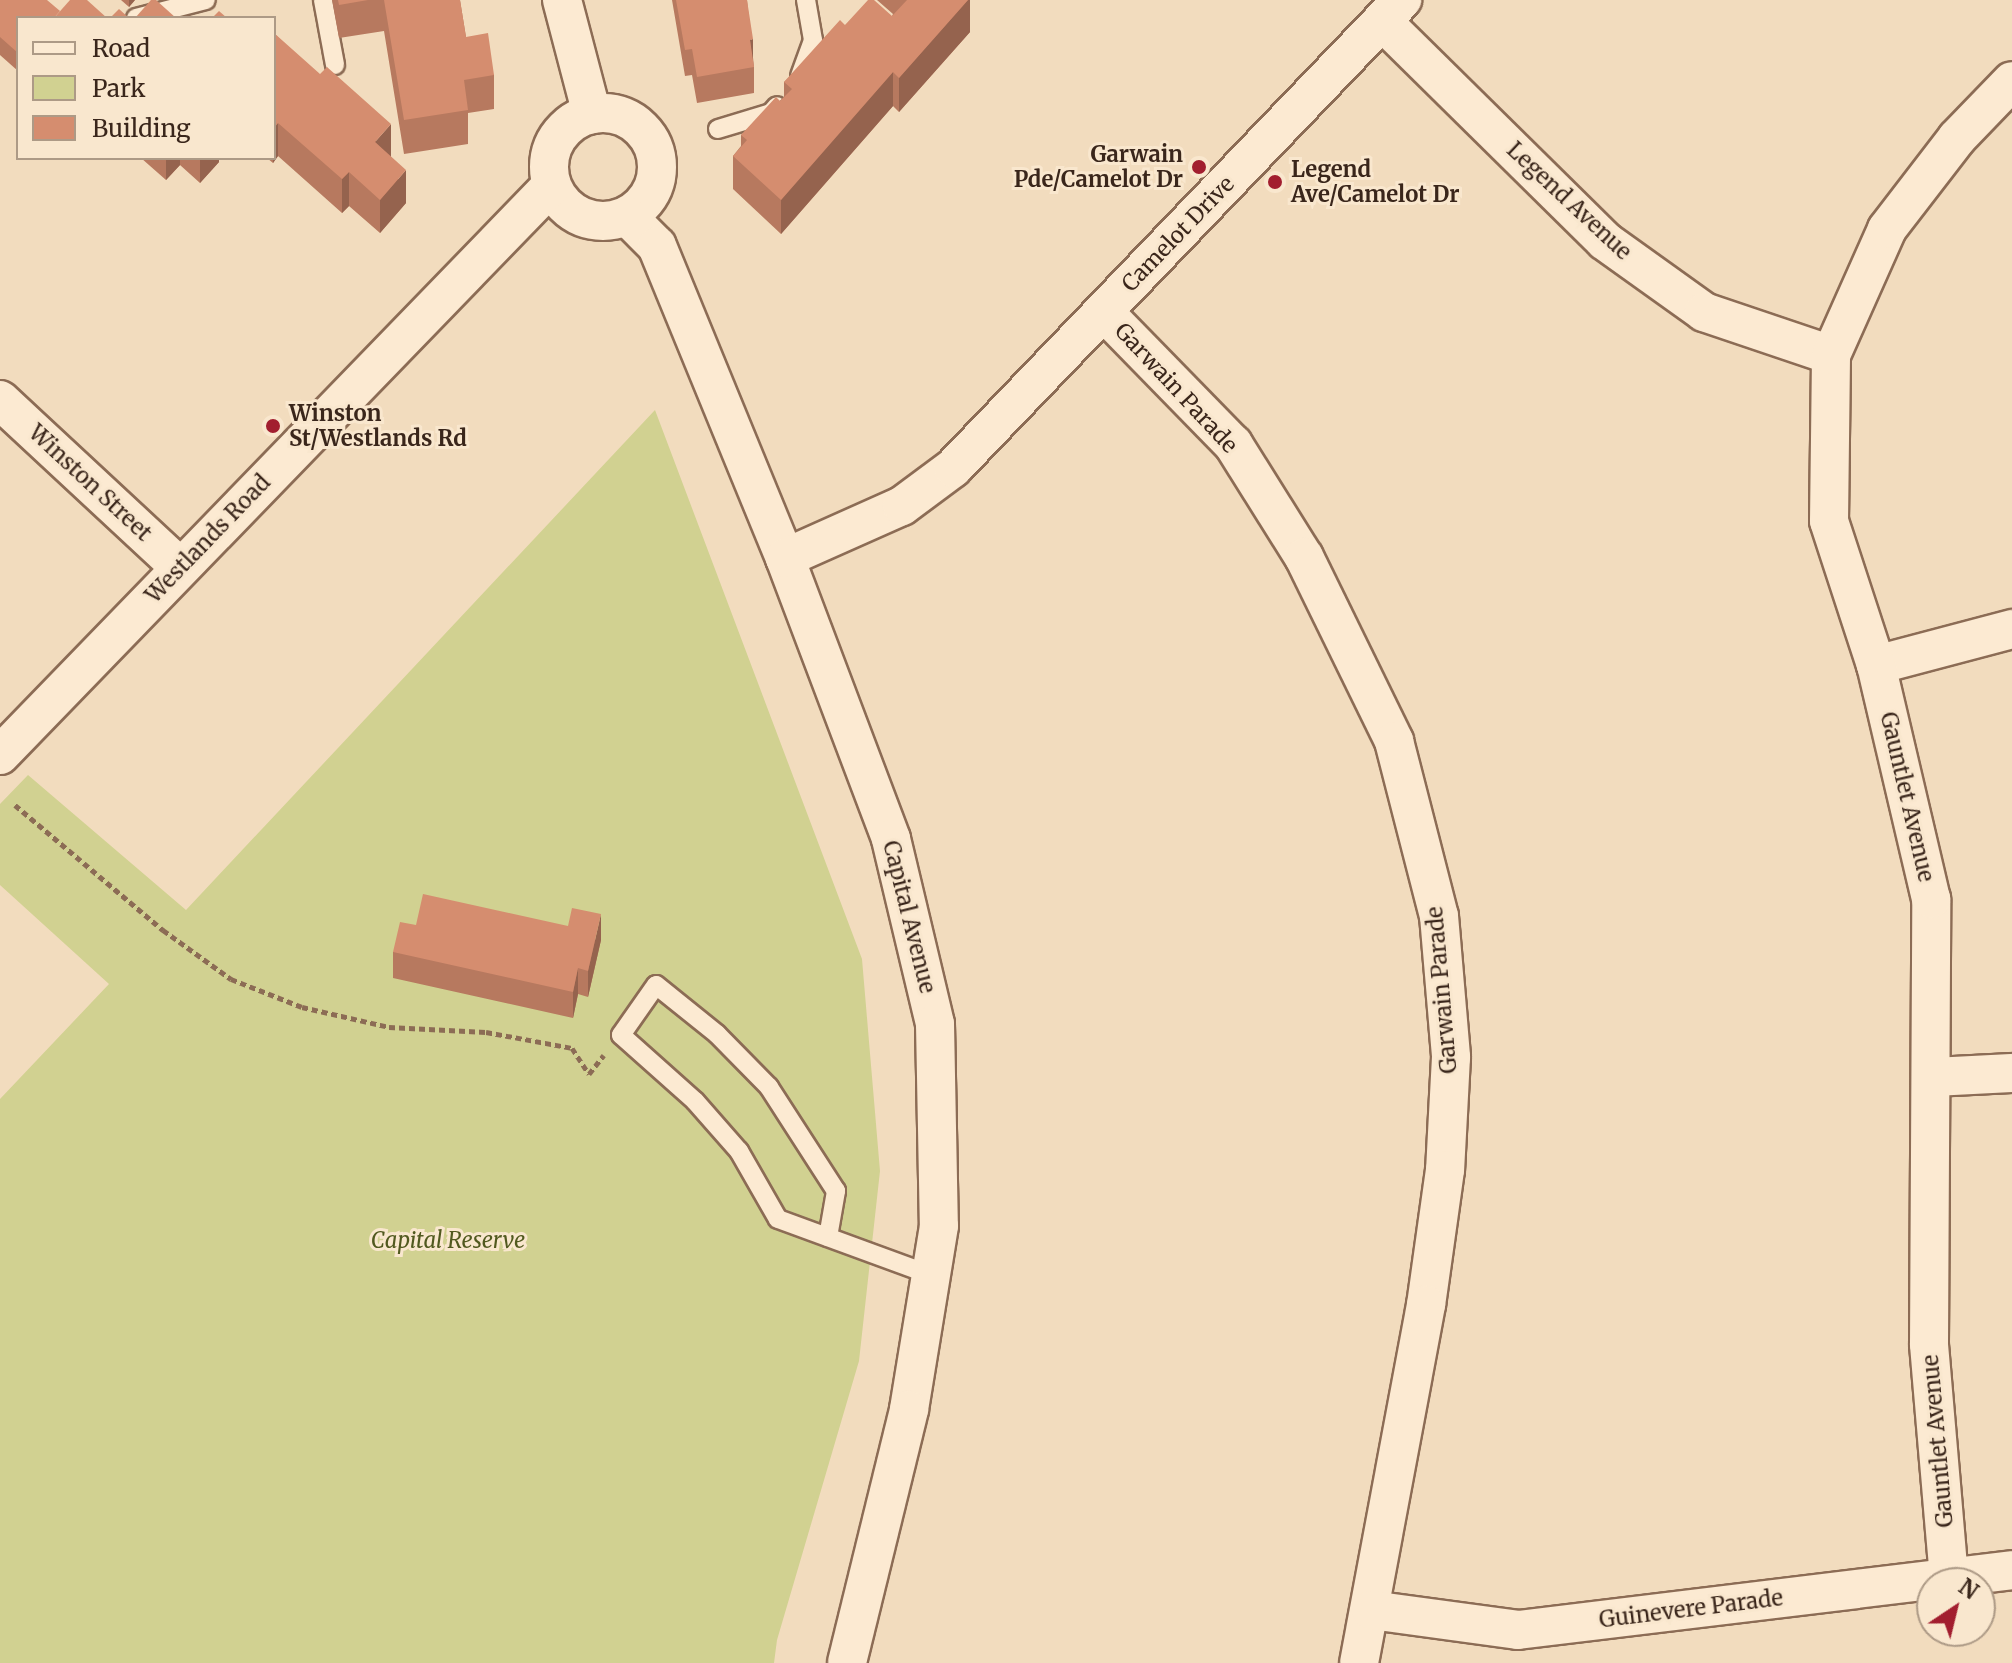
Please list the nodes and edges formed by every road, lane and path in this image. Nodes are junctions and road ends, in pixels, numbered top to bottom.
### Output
1 (206, 0) edge
2 (323, 0) edge
3 (562, 0) edge
4 (806, 0) edge
5 (1392, 11) edge
6 (144, 16) edge
7 (335, 65) dead end
8 (2012, 81) edge
9 (592, 114) junction
10 (718, 129) dead end
11 (552, 185) junction
12 (627, 216) junction
13 (1104, 312) junction
14 (1831, 355) junction
15 (0, 400) edge
16 (785, 558) junction
17 (180, 567) junction
18 (2012, 629) edge
19 (1876, 665) junction
20 (0, 755) edge
21 (15, 805) dead end
22 (621, 1035) junction
23 (2012, 1073) edge
24 (1933, 1077) junction
25 (828, 1237) junction
26 (931, 1275) junction
27 (1948, 1567) edge
28 (1916, 1582) edge
29 (1371, 1610) junction
30 (847, 1663) edge
31 (1359, 1663) edge

1 - 6 lane
2 - 7 lane
3 - 9 street
4 - 10 lane
5 - 13 street, Camelot Drive
5 - 14 street, Legend Avenue
8 - 14 street, Gauntlet Avenue
9 - 11 street
9 - 12 street
11 - 12 street
11 - 17 street, Westlands Road
12 - 16 street, Capital Avenue
13 - 16 street, Camelot Drive
13 - 29 street, Garwain Parade
14 - 19 street, Gauntlet Avenue
15 - 17 street, Winston Street
16 - 26 street, Capital Avenue
17 - 20 street, Westlands Road
18 - 19 street
19 - 24 street, Gauntlet Avenue
21 - 22 path
22 - 25 lane
22 - 25 lane
23 - 24 street
24 - 27 street, Gauntlet Avenue
25 - 26 lane
26 - 30 street, Capital Avenue
28 - 29 street, Guinevere Parade
29 - 31 street, Garwain Parade

